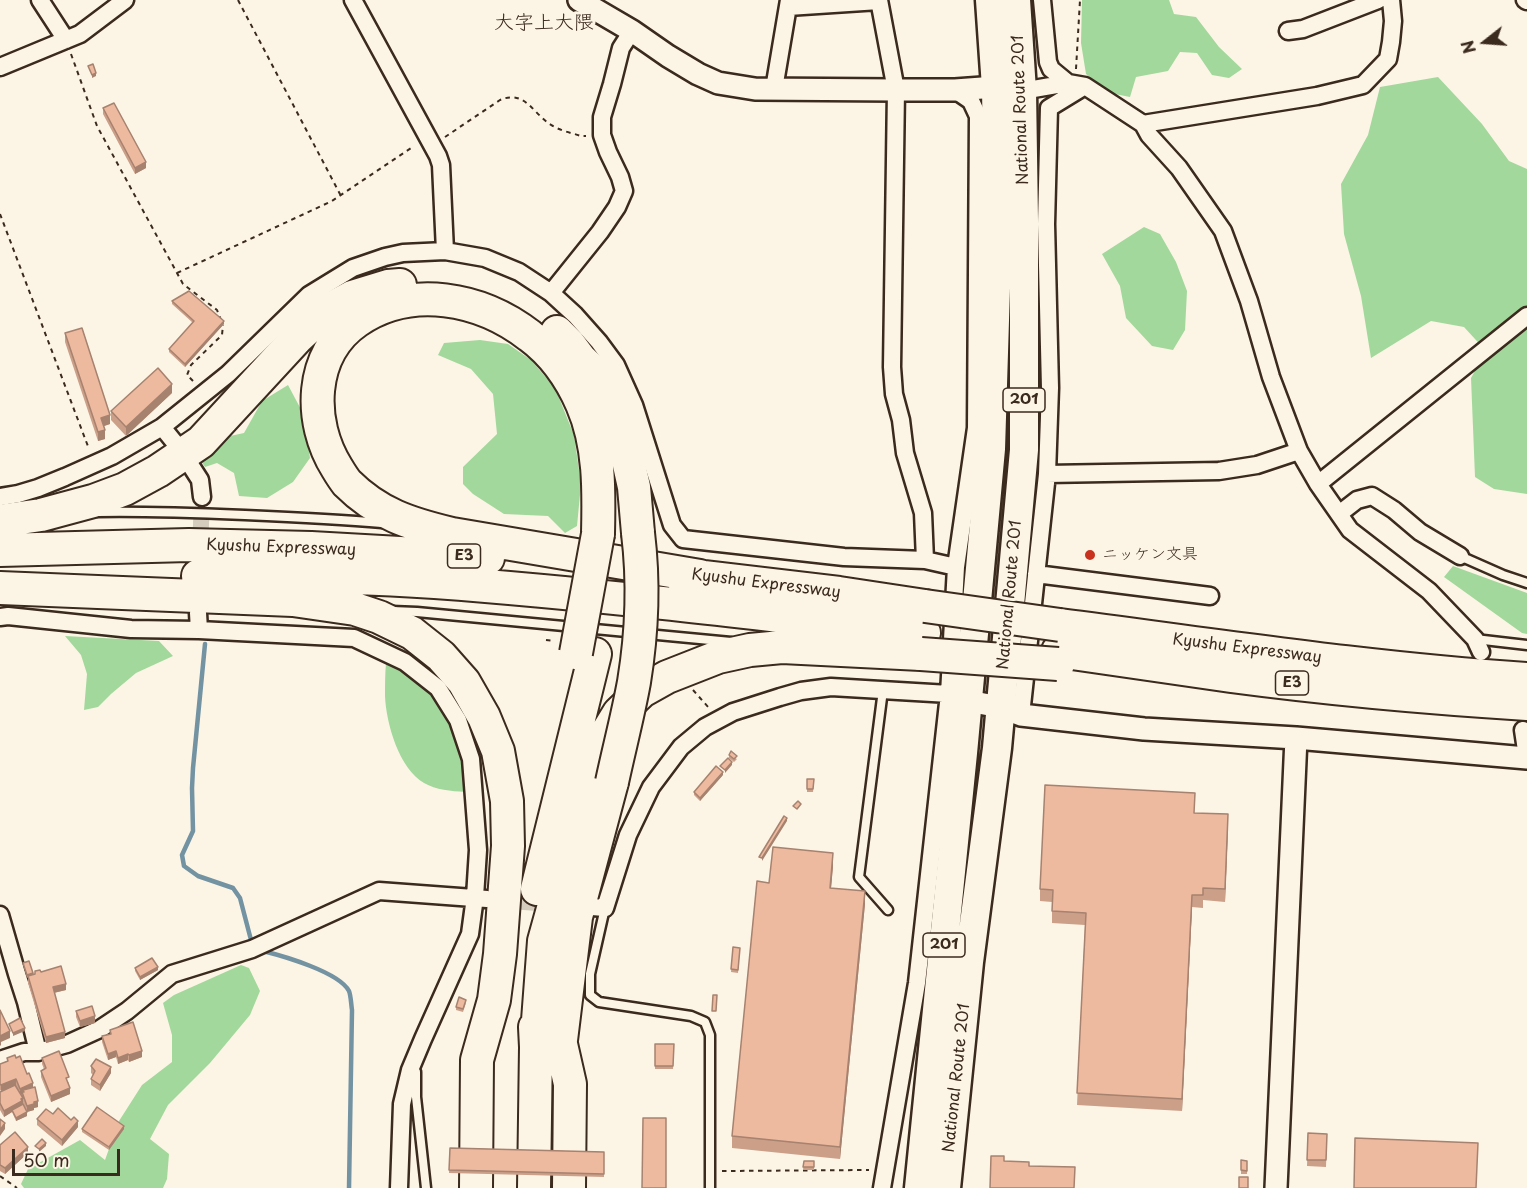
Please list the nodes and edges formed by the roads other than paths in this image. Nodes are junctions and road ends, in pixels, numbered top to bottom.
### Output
1 (40, 0) edge
2 (125, 0) edge
3 (353, 0) edge
4 (579, 0) edge
5 (879, 0) edge
6 (990, 0) edge
7 (1016, 0) edge
8 (1042, 0) edge
9 (1378, 0) edge
10 (1391, 0) edge
11 (788, 4) edge
12 (632, 31) junction
13 (1288, 32) dead end
14 (66, 40) junction
15 (0, 67) edge
16 (1076, 84) junction
17 (774, 89) junction
18 (1009, 89) junction
19 (896, 90) junction
20 (955, 90) junction
21 (1143, 124) junction
22 (445, 251) junction
23 (551, 293) junction
24 (1527, 316) edge
25 (162, 427) junction
26 (175, 443) dead end
27 (1299, 451) junction
28 (192, 466) dead end
29 (1047, 474) junction
30 (1318, 484) junction
31 (0, 497) edge
32 (202, 497) tunnel mouth
33 (1339, 514) junction
34 (41, 516) junction
35 (0, 521) edge
36 (418, 526) junction
37 (618, 534) junction
38 (0, 550) edge
39 (1460, 556) joint
40 (925, 560) junction
41 (956, 567) junction
42 (1036, 574) junction
43 (700, 576) junction
44 (0, 581) edge
45 (1527, 583) edge
46 (0, 588) edge
47 (1210, 596) dead end
48 (355, 609) junction
49 (0, 617) edge
50 (923, 631) junction
51 (1527, 645) edge
52 (1478, 646) joint
53 (782, 647) junction
54 (1059, 647) junction
55 (586, 653) junction
56 (1527, 679) edge
57 (883, 690) junction
58 (958, 698) junction
59 (1010, 711) junction
60 (1525, 717) edge
61 (1296, 738) junction
62 (1527, 757) edge
63 (481, 898) junction
64 (599, 908) joint
65 (888, 910) dead end
66 (0, 915) edge
67 (500, 954) junction
68 (548, 1044) junction
69 (38, 1052) junction
70 (416, 1056) junction
71 (0, 1060) edge
72 (399, 1188) edge
73 (426, 1188) edge
74 (476, 1188) edge
75 (534, 1188) edge
76 (569, 1188) edge
77 (710, 1188) edge
78 (882, 1188) edge
79 (919, 1188) edge
80 (946, 1188) edge
81 (1276, 1188) edge

1 - 14 street
2 - 14 street
3 - 22 street
4 - 12 street
5 - 11 street
5 - 19 street
6 - 18 highway, National Route 201 / 201
7 - 18 highway, National Route 201 / 201
8 - 16 street
9 - 13 street
10 - 21 street
11 - 17 street
12 - 17 street
12 - 23 street
14 - 15 street
16 - 18 street
16 - 21 street
16 - 29 street
17 - 19 street
18 - 20 street
18 - 58 highway, National Route 201 / 201
18 - 59 highway, National Route 201 / 201
19 - 20 street
19 - 40 street
20 - 41 street
21 - 27 street
22 - 23 street
22 - 25 street
23 - 40 street
24 - 30 street
25 - 26 street
25 - 31 street
27 - 29 street
27 - 30 street
28 - 32 street
29 - 42 street
30 - 33 street
33 - 39 street
33 - 52 street
34 - 35 highway
34 - 36 lane
34 - 37 highway
36 - 37 highway
36 - 43 highway
37 - 55 highway
37 - 68 highway, bridge
38 - 43 highway, Kyushu Expressway / E3
39 - 45 lane
40 - 41 street
41 - 58 street
42 - 47 street
42 - 59 street
43 - 50 highway, Kyushu Expressway / E3
44 - 50 highway, Kyushu Expressway / E3
46 - 48 highway
48 - 53 lane
48 - 67 highway
49 - 63 street
50 - 53 highway
50 - 54 highway, Kyushu Expressway / E3, bridge
50 - 54 highway, bridge
51 - 52 lane
53 - 68 highway
54 - 56 highway, Kyushu Expressway / E3
54 - 60 highway, Kyushu Expressway / E3
55 - 67 highway
55 - 68 highway
57 - 58 street
57 - 64 street
57 - 65 lane
58 - 59 street
58 - 78 street
58 - 79 highway, National Route 201 / 201
59 - 61 street
59 - 80 highway, National Route 201 / 201
60 - 62 street
61 - 62 street
61 - 81 street
63 - 69 street
63 - 70 street
64 - 77 lane
66 - 69 street
67 - 74 highway
68 - 75 highway
68 - 76 highway
69 - 71 street
70 - 72 street
70 - 73 lane

